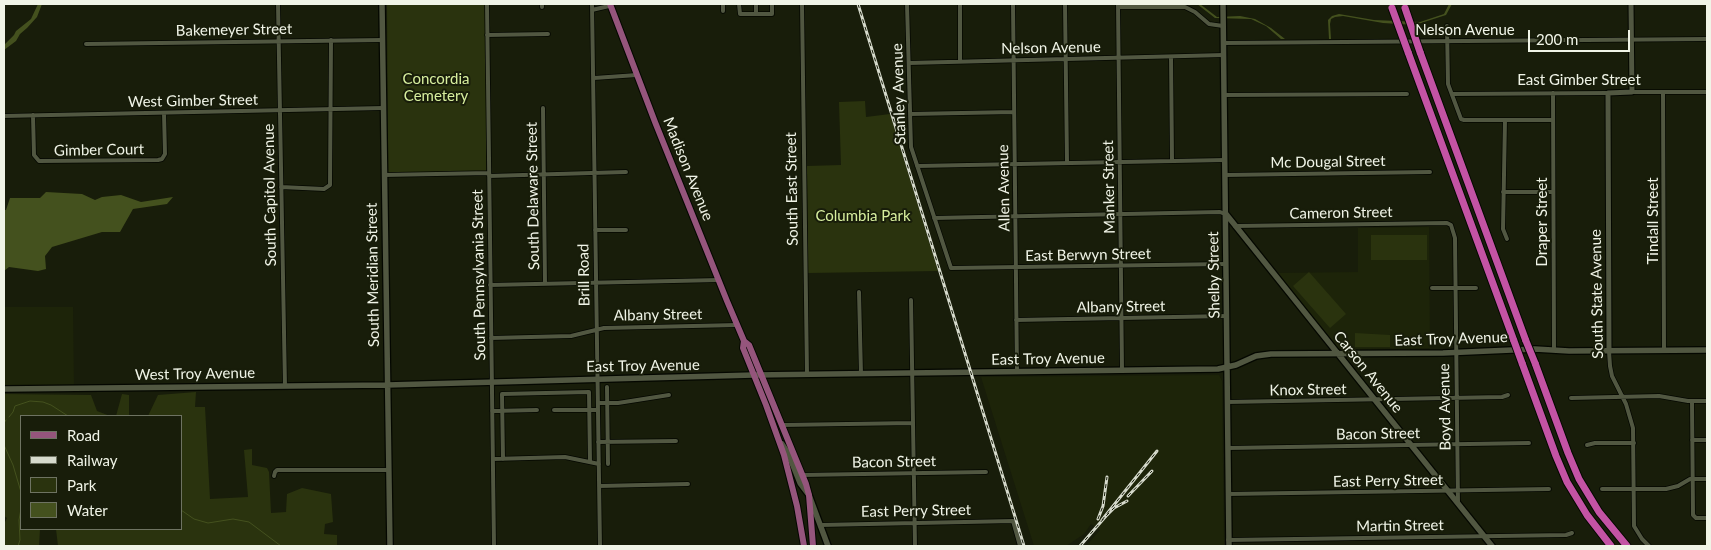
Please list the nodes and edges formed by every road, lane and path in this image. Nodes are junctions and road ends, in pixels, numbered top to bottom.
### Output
1 (278, 4) edge
2 (382, 4) edge
3 (487, 4) edge
4 (592, 4) edge
5 (608, 4) edge
6 (723, 4) edge
7 (739, 4) edge
8 (756, 4) edge
9 (772, 4) edge
10 (802, 4) edge
11 (907, 4) edge
12 (960, 4) edge
13 (1012, 4) edge
14 (1065, 4) edge
15 (1223, 4) edge
16 (1631, 4) edge
17 (1118, 5) edge
18 (1391, 6) edge
19 (1404, 6) edge
20 (592, 10) junction
21 (723, 12) dead end
22 (756, 14) junction
23 (1223, 25) junction
24 (1447, 26) dead end
25 (548, 34) dead end
26 (487, 35) junction
27 (1707, 39) edge
28 (331, 40) junction
29 (382, 40) junction
30 (1632, 40) junction
31 (279, 41) junction
32 (1447, 41) junction
33 (1224, 43) junction
34 (86, 44) dead end
35 (1224, 55) junction
36 (1172, 57) junction
37 (1118, 58) junction
38 (1066, 59) junction
39 (1013, 60) junction
40 (960, 61) junction
41 (909, 63) junction
42 (637, 76) junction
43 (594, 78) junction
44 (1632, 92) junction
45 (1663, 92) junction
46 (1707, 92) edge
47 (1552, 93) junction
48 (1608, 93) junction
49 (1407, 94) dead end
50 (1452, 94) junction
51 (1224, 96) junction
52 (384, 108) junction
53 (543, 108) dead end
54 (331, 109) junction
55 (280, 110) junction
56 (1014, 112) junction
57 (164, 113) junction
58 (910, 114) junction
59 (33, 115) junction
60 (4, 116) edge
61 (1505, 120) junction
62 (1553, 120) junction
63 (1172, 160) junction
64 (1225, 160) junction
65 (1120, 161) junction
66 (1067, 162) junction
67 (1014, 164) junction
68 (917, 166) junction
69 (626, 172) dead end
70 (1430, 172) dead end
71 (594, 173) junction
72 (489, 174) junction
73 (384, 175) junction
74 (1225, 175) junction
75 (544, 176) junction
76 (281, 188) junction
77 (1503, 192) junction
78 (1553, 192) junction
79 (1120, 213) junction
80 (1226, 214) junction
81 (1015, 216) junction
82 (934, 218) junction
83 (1447, 223) joint
84 (1235, 226) junction
85 (595, 230) junction
86 (626, 230) dead end
87 (1507, 239) dead end
88 (1226, 264) junction
89 (1121, 266) junction
90 (951, 268) joint
91 (1016, 268) junction
92 (719, 280) junction
93 (596, 283) junction
94 (545, 284) junction
95 (490, 285) junction
96 (1432, 288) dead end
97 (1455, 288) junction
98 (1476, 288) dead end
99 (860, 292) dead end
100 (911, 300) dead end
101 (1227, 316) junction
102 (1121, 318) junction
103 (1016, 320) junction
104 (738, 325) junction
105 (596, 330) junction
106 (491, 338) junction
107 (744, 341) junction
108 (1554, 350) junction
109 (1664, 350) junction
110 (1707, 350) edge
111 (1609, 351) junction
112 (1455, 353) junction
113 (1337, 354) junction
114 (1227, 367) junction
115 (1122, 370) junction
116 (1017, 372) junction
117 (913, 373) junction
118 (807, 374) junction
119 (860, 374) junction
120 (754, 375) junction
121 (762, 375) junction
122 (598, 379) junction
123 (491, 382) junction
124 (387, 384) junction
125 (285, 386) junction
126 (607, 387) dead end
127 (4, 389) edge
128 (669, 395) dead end
129 (1508, 395) dead end
130 (1622, 397) junction
131 (1456, 398) junction
132 (1571, 398) dead end
133 (1375, 400) junction
134 (1692, 401) junction
135 (1707, 401) edge
136 (1227, 402) junction
137 (598, 403) junction
138 (608, 403) junction
139 (537, 410) dead end
140 (554, 410) dead end
141 (589, 410) junction
142 (598, 410) junction
143 (492, 411) junction
144 (502, 411) junction
145 (913, 423) junction
146 (782, 425) junction
147 (779, 439) junction
148 (1692, 440) junction
149 (1707, 440) edge
150 (676, 441) dead end
151 (598, 442) junction
152 (608, 442) junction
153 (1530, 443) dead end
154 (1634, 443) junction
155 (1456, 444) junction
156 (1587, 445) dead end
157 (1411, 446) junction
158 (1228, 448) junction
159 (493, 459) junction
160 (503, 459) junction
161 (590, 462) junction
162 (599, 464) junction
163 (608, 464) dead end
164 (389, 470) junction
165 (986, 472) dead end
166 (914, 473) junction
167 (802, 475) junction
168 (274, 476) dead end
169 (1692, 479) junction
170 (1707, 479) edge
171 (688, 484) dead end
172 (599, 486) junction
173 (1549, 489) dead end
174 (1602, 489) dead end
175 (1634, 489) junction
176 (1448, 491) junction
177 (1458, 491) junction
178 (1228, 494) junction
179 (809, 495) junction
180 (1458, 503) junction
181 (1707, 518) edge
182 (914, 523) junction
183 (820, 525) junction
184 (1572, 533) dead end
185 (1485, 536) junction
186 (1228, 543) edge
187 (390, 546) edge
188 (494, 546) edge
189 (600, 546) edge
190 (804, 546) edge
191 (813, 546) edge
192 (828, 546) edge
193 (915, 546) edge
194 (1020, 546) edge
195 (1492, 546) edge
196 (1611, 546) edge
197 (1627, 546) edge
198 (1650, 546) edge

1 - 31 street, South Capitol Avenue
2 - 29 main road, South Meridian Street
3 - 26 street, South Pennsylvania Street
4 - 20 street, Brill Road
5 - 20 street
5 - 42 main road, Madison Avenue
6 - 21 street
7 - 22 street
8 - 22 street
9 - 22 street
10 - 118 street, South East Street
11 - 41 street, Stanley Avenue
12 - 40 street
13 - 39 street, Allen Avenue
14 - 38 street
15 - 23 main road, Shelby Street
16 - 30 street
17 - 23 street
17 - 37 street, Manker Street
18 - 196 highway, bridge
19 - 197 highway, bridge
20 - 43 street, Brill Road
23 - 33 main road, Shelby Street
24 - 32 street
25 - 26 street
26 - 72 street, South Pennsylvania Street
27 - 30 street, Nelson Avenue
28 - 29 street, Bakemeyer Street
28 - 31 street, Bakemeyer Street
28 - 54 street
29 - 52 main road, South Meridian Street
30 - 32 street, Nelson Avenue
30 - 44 street
31 - 34 street, Bakemeyer Street
31 - 55 street, South Capitol Avenue
32 - 33 street, Nelson Avenue
32 - 50 street
33 - 35 main road, Shelby Street
35 - 36 street, Nelson Avenue
35 - 51 main road, Shelby Street
36 - 37 street, Nelson Avenue
36 - 63 street
37 - 38 street, Nelson Avenue
37 - 65 street, Manker Street
38 - 39 street, Nelson Avenue
38 - 66 street
39 - 40 street, Nelson Avenue
39 - 56 street, Allen Avenue
40 - 41 street, Nelson Avenue
41 - 58 street, Stanley Avenue
42 - 43 street
42 - 92 main road, Madison Avenue
43 - 71 street, Brill Road
44 - 45 street, East Gimber Street
44 - 48 street, East Gimber Street
45 - 46 street, East Gimber Street
45 - 109 street, Tindall Street
47 - 48 street, East Gimber Street
47 - 50 street, East Gimber Street
47 - 62 street, Draper Street
48 - 111 street, South State Avenue
49 - 51 street
50 - 61 street
51 - 64 main road, Shelby Street
52 - 54 street, West Gimber Street
52 - 73 main road, South Meridian Street
53 - 75 street, South Delaware Street
54 - 55 street, West Gimber Street
54 - 76 street
55 - 57 street, West Gimber Street
55 - 76 street, South Capitol Avenue
56 - 58 street
56 - 67 street, Allen Avenue
57 - 59 street, West Gimber Street
57 - 59 street, Gimber Court
58 - 68 street, Stanley Avenue
59 - 60 street, West Gimber Street
61 - 62 street
61 - 77 street
62 - 78 street, Draper Street
63 - 64 street
63 - 65 street
64 - 74 main road, Shelby Street
65 - 66 street
65 - 79 street, Manker Street
66 - 67 street
67 - 68 street
67 - 81 street, Allen Avenue
68 - 82 street, Stanley Avenue
69 - 71 street
70 - 74 street, Mc Dougal Street
71 - 75 street
71 - 85 street, Brill Road
72 - 73 street
72 - 75 street
72 - 95 street, South Pennsylvania Street
73 - 124 main road, South Meridian Street
74 - 80 main road, Shelby Street
75 - 94 street, South Delaware Street
76 - 125 street, South Capitol Avenue
77 - 78 street
77 - 87 street
78 - 108 street, Draper Street
79 - 80 street
79 - 81 street
79 - 89 street, Manker Street
80 - 84 main road, Carson Avenue
80 - 88 main road, Shelby Street
81 - 82 street
81 - 91 street, Allen Avenue
82 - 90 street, Stanley Avenue
83 - 84 street, Cameron Street
83 - 97 street, Boyd Avenue
84 - 113 main road, Carson Avenue
85 - 86 street
85 - 93 street, Brill Road
88 - 89 street, East Berwyn Street
88 - 101 main road, Shelby Street
89 - 91 street, East Berwyn Street
89 - 102 street, Manker Street
90 - 91 street, East Berwyn Street
91 - 103 street, Allen Avenue
92 - 93 street
92 - 104 main road, Madison Avenue
93 - 94 street
93 - 105 street, Brill Road
94 - 95 street
95 - 106 street, South Pennsylvania Street
96 - 97 street
97 - 98 street
97 - 112 street, Boyd Avenue
99 - 119 street
100 - 117 street
101 - 102 street, Albany Street
101 - 114 main road, Shelby Street
102 - 103 street, Albany Street
102 - 115 street, Manker Street
103 - 116 street, Allen Avenue
104 - 105 street, Albany Street
104 - 107 main road, Madison Avenue
105 - 106 street, Albany Street
105 - 122 street, Brill Road
106 - 123 street, South Pennsylvania Street
107 - 120 main road, Madison Avenue
107 - 121 main road, Madison Avenue
108 - 111 main road, East Troy Avenue
108 - 112 main road, East Troy Avenue
109 - 110 main road, East Troy Avenue
109 - 111 main road, East Troy Avenue
111 - 130 street, South State Avenue
112 - 113 main road, East Troy Avenue
112 - 131 street, Boyd Avenue
113 - 114 main road, East Troy Avenue
113 - 133 main road, Carson Avenue
114 - 115 main road, East Troy Avenue
114 - 136 main road, Shelby Street
115 - 116 main road, East Troy Avenue
116 - 117 main road, East Troy Avenue
117 - 119 main road, East Troy Avenue
117 - 145 street
118 - 119 main road, East Troy Avenue
118 - 121 main road, East Troy Avenue
120 - 121 main road, East Troy Avenue
120 - 122 main road, East Troy Avenue
120 - 147 main road, Madison Avenue
121 - 146 main road, Madison Avenue
122 - 123 main road, East Troy Avenue
122 - 137 street, Brill Road
123 - 124 main road, East Troy Avenue
123 - 143 street, South Pennsylvania Street
124 - 125 main road, West Troy Avenue
124 - 164 main road, South Meridian Street
125 - 127 main road, West Troy Avenue
126 - 138 street
128 - 138 street
129 - 131 street, Knox Street
130 - 132 street
130 - 134 street
130 - 154 street, South State Avenue
131 - 133 street, Knox Street
131 - 155 street, Boyd Avenue
133 - 136 street, Knox Street
133 - 157 main road, Carson Avenue
134 - 135 street
134 - 148 street
136 - 158 main road, Shelby Street
137 - 138 street
137 - 142 street, Brill Road
138 - 152 street
139 - 144 street
140 - 141 street
141 - 142 street
141 - 144 street
141 - 161 street
142 - 151 street, Brill Road
143 - 144 street
143 - 159 street, South Pennsylvania Street
144 - 160 street
145 - 146 street
145 - 166 street
146 - 167 main road, Madison Avenue
147 - 179 main road, Madison Avenue
147 - 190 main road
148 - 149 street
148 - 169 street
150 - 152 street
151 - 152 street
151 - 162 street, Brill Road
152 - 163 street
153 - 155 street, Bacon Street
154 - 156 street
154 - 175 street, South State Avenue
155 - 157 street, Bacon Street
155 - 177 street, Boyd Avenue
157 - 158 street, Bacon Street
157 - 176 main road, Carson Avenue
158 - 178 main road, Shelby Street
159 - 160 street
159 - 188 street, South Pennsylvania Street
160 - 161 street
161 - 162 street
162 - 172 street, Brill Road
164 - 168 street
164 - 187 main road, South Meridian Street
165 - 166 street, Bacon Street
166 - 167 street, Bacon Street
166 - 182 street
167 - 179 main road, Madison Avenue
169 - 170 street
169 - 175 street
169 - 181 street
171 - 172 street
172 - 189 street, Brill Road
173 - 177 street, East Perry Street
174 - 175 street
175 - 198 street, South State Avenue
176 - 177 street, East Perry Street
176 - 178 street, East Perry Street
176 - 180 main road, Carson Avenue
177 - 180 street, Boyd Avenue
178 - 186 main road, Shelby Street
179 - 183 main road, Madison Avenue
179 - 191 main road
180 - 185 main road, Carson Avenue
182 - 183 street, East Perry Street
182 - 193 street
182 - 194 street, East Perry Street
183 - 192 main road, Madison Avenue
184 - 185 street, Martin Street
185 - 186 street, Martin Street
185 - 195 main road, Carson Avenue

